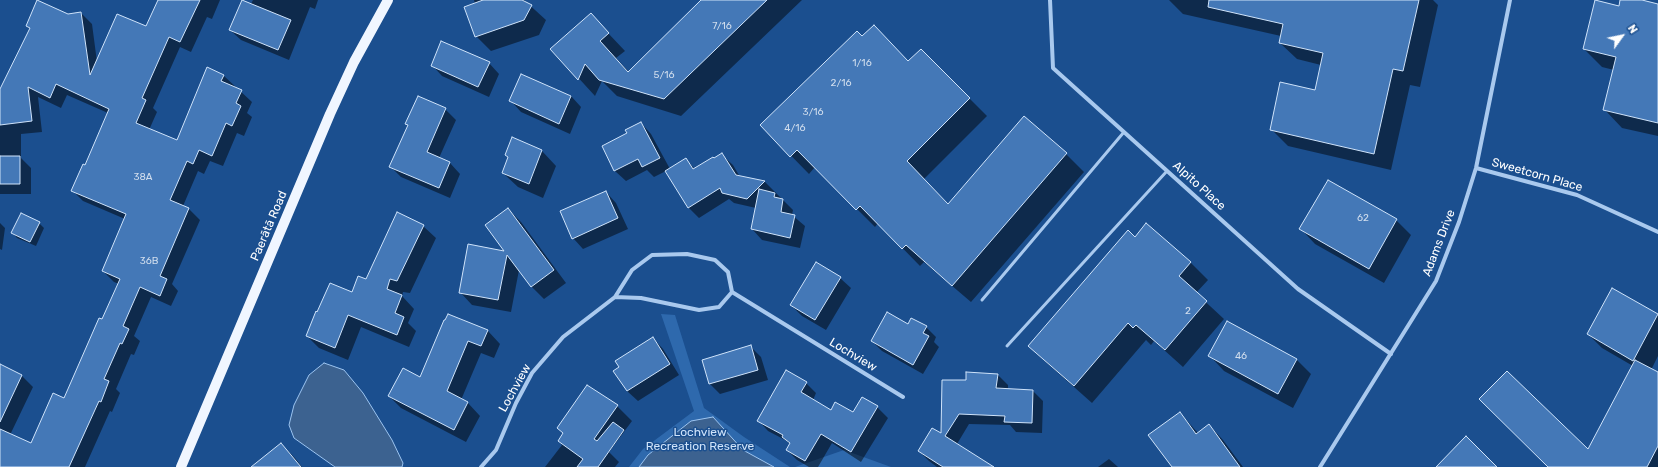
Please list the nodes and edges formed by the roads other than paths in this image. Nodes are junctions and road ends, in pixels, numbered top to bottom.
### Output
1 (388, 0) edge
2 (1050, 0) edge
3 (1510, 0) edge
4 (1124, 132) junction
5 (1476, 168) junction
6 (1167, 170) junction
7 (1658, 232) edge
8 (732, 292) junction
9 (614, 297) junction
10 (982, 300) dead end
11 (1007, 346) dead end
12 (1391, 354) junction
13 (903, 397) dead end
14 (181, 467) edge
15 (481, 467) edge
16 (1320, 467) edge

1 - 14 main road, Paerātā Road
2 - 4 street, Alpito Place
3 - 5 street, Adams Drive
4 - 6 street, Alpito Place
4 - 10 lane
5 - 7 street, Sweetcorn Place
5 - 12 street, Adams Drive
6 - 11 lane
6 - 12 street, Alpito Place
8 - 9 street
8 - 9 street, Lochview
8 - 13 street, Lochview
9 - 15 street, Lochview
12 - 16 street, Adams Drive

